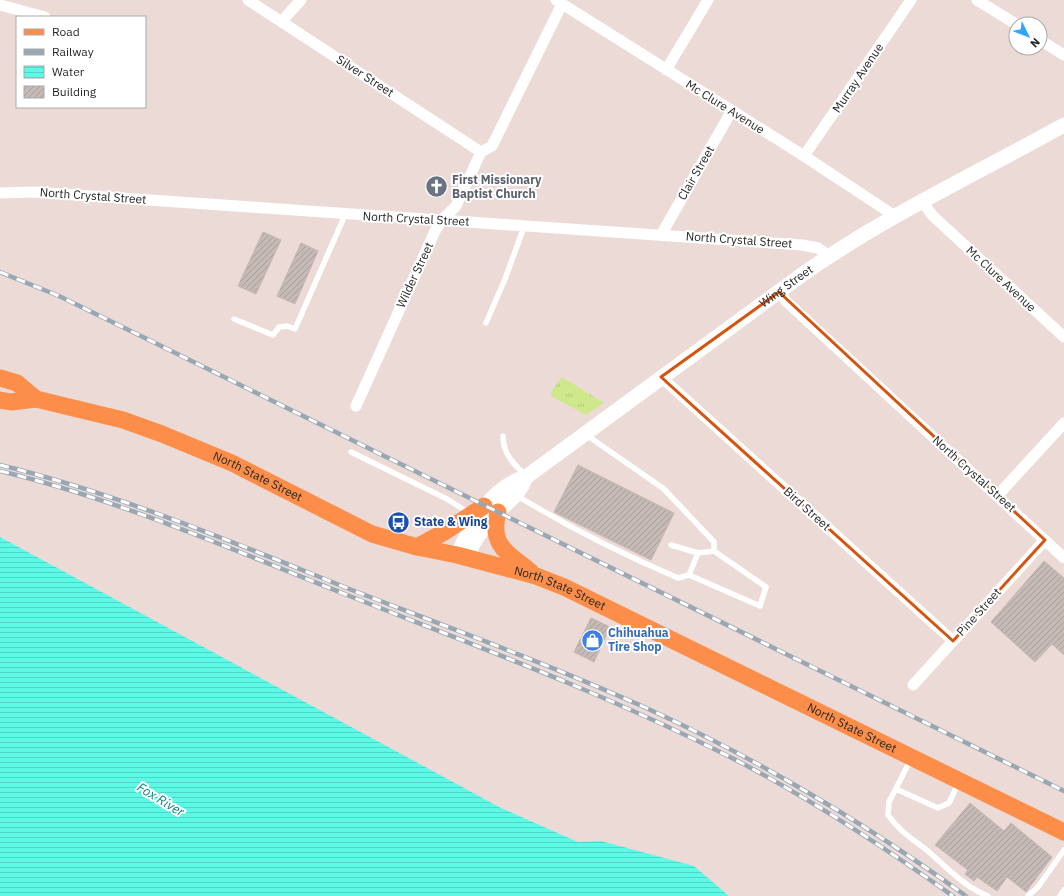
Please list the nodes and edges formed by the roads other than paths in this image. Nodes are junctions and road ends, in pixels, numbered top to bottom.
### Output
1 (248, 0) edge
2 (301, 0) edge
3 (708, 0) edge
4 (911, 0) edge
5 (977, 0) edge
6 (558, 2) edge
7 (0, 5) edge
8 (41, 16) edge
9 (1008, 19) edge
10 (282, 21) junction
11 (1048, 45) edge
12 (1064, 55) edge
13 (666, 70) junction
14 (732, 112) junction
15 (1064, 126) edge
16 (481, 152) junction
17 (804, 156) junction
18 (0, 193) edge
19 (923, 202) junction
20 (345, 215) junction
21 (895, 216) junction
22 (442, 220) junction
23 (524, 226) junction
24 (661, 235) junction
25 (829, 256) junction
26 (779, 292) junction
27 (234, 319) dead end
28 (486, 323) dead end
29 (1064, 337) edge
30 (661, 377) junction
31 (0, 378) edge
32 (36, 399) junction
33 (0, 400) edge
34 (356, 406) dead end
35 (1064, 423) edge
36 (584, 434) junction
37 (503, 436) dead end
38 (351, 452) dead end
39 (526, 477) junction
40 (516, 495) junction
41 (998, 495) junction
42 (484, 511) junction
43 (1045, 540) junction
44 (671, 544) dead end
45 (417, 547) junction
46 (714, 551) junction
47 (698, 553) junction
48 (462, 556) junction
49 (1064, 558) edge
50 (689, 575) junction
51 (536, 576) junction
52 (953, 641) junction
53 (912, 685) dead end
54 (912, 757) junction
55 (960, 781) junction
56 (896, 789) junction
57 (1064, 832) edge
58 (1064, 850) edge
59 (1064, 890) edge
60 (988, 896) edge
61 (1028, 896) edge
62 (1060, 896) edge

1 - 10 street, Silver Street
2 - 10 street
3 - 13 street
4 - 17 street, Murray Avenue
5 - 9 street
6 - 13 street, Mc Clure Avenue
6 - 16 street, Wilder Street
7 - 8 street
10 - 16 street, Silver Street
11 - 12 street
13 - 14 street, Mc Clure Avenue
14 - 17 street, Mc Clure Avenue
14 - 24 street, Clair Street
15 - 19 street, Wing Street
16 - 22 street, Wilder Street
17 - 21 street, Mc Clure Avenue
18 - 20 street, North Crystal Street
19 - 21 street, Wing Street
19 - 29 street, Mc Clure Avenue
20 - 22 street, North Crystal Street
20 - 27 lane
21 - 25 street, Wing Street
22 - 23 street, North Crystal Street
22 - 34 street, Wilder Street
23 - 24 street, North Crystal Street
23 - 28 lane
24 - 25 street, North Crystal Street
25 - 26 street, Wing Street
26 - 30 street, Wing Street
26 - 41 street, North Crystal Street
30 - 36 street, Wing Street
30 - 52 street, Bird Street
31 - 32 main road, North State Street
32 - 33 main road, North State Street
32 - 45 main road, North State Street
35 - 41 street
36 - 39 street, Wing Street
36 - 46 lane
37 - 39 lane
38 - 42 lane
39 - 40 street, Wing Street
39 - 42 street, Wing Street
40 - 42 street, Wing Street
40 - 50 lane
41 - 43 street, North Crystal Street
42 - 45 main road
42 - 48 street, Wing Street
42 - 51 main road
43 - 49 street, North Crystal Street
43 - 52 street, Pine Street
44 - 47 lane
45 - 48 main road, North State Street
46 - 47 lane
46 - 50 lane
47 - 50 lane
48 - 51 main road, North State Street
51 - 54 main road, North State Street
52 - 53 street, Pine Street
54 - 55 main road, North State Street
54 - 56 lane
55 - 56 lane
55 - 57 main road, North State Street
56 - 60 lane
58 - 61 lane
59 - 62 lane

